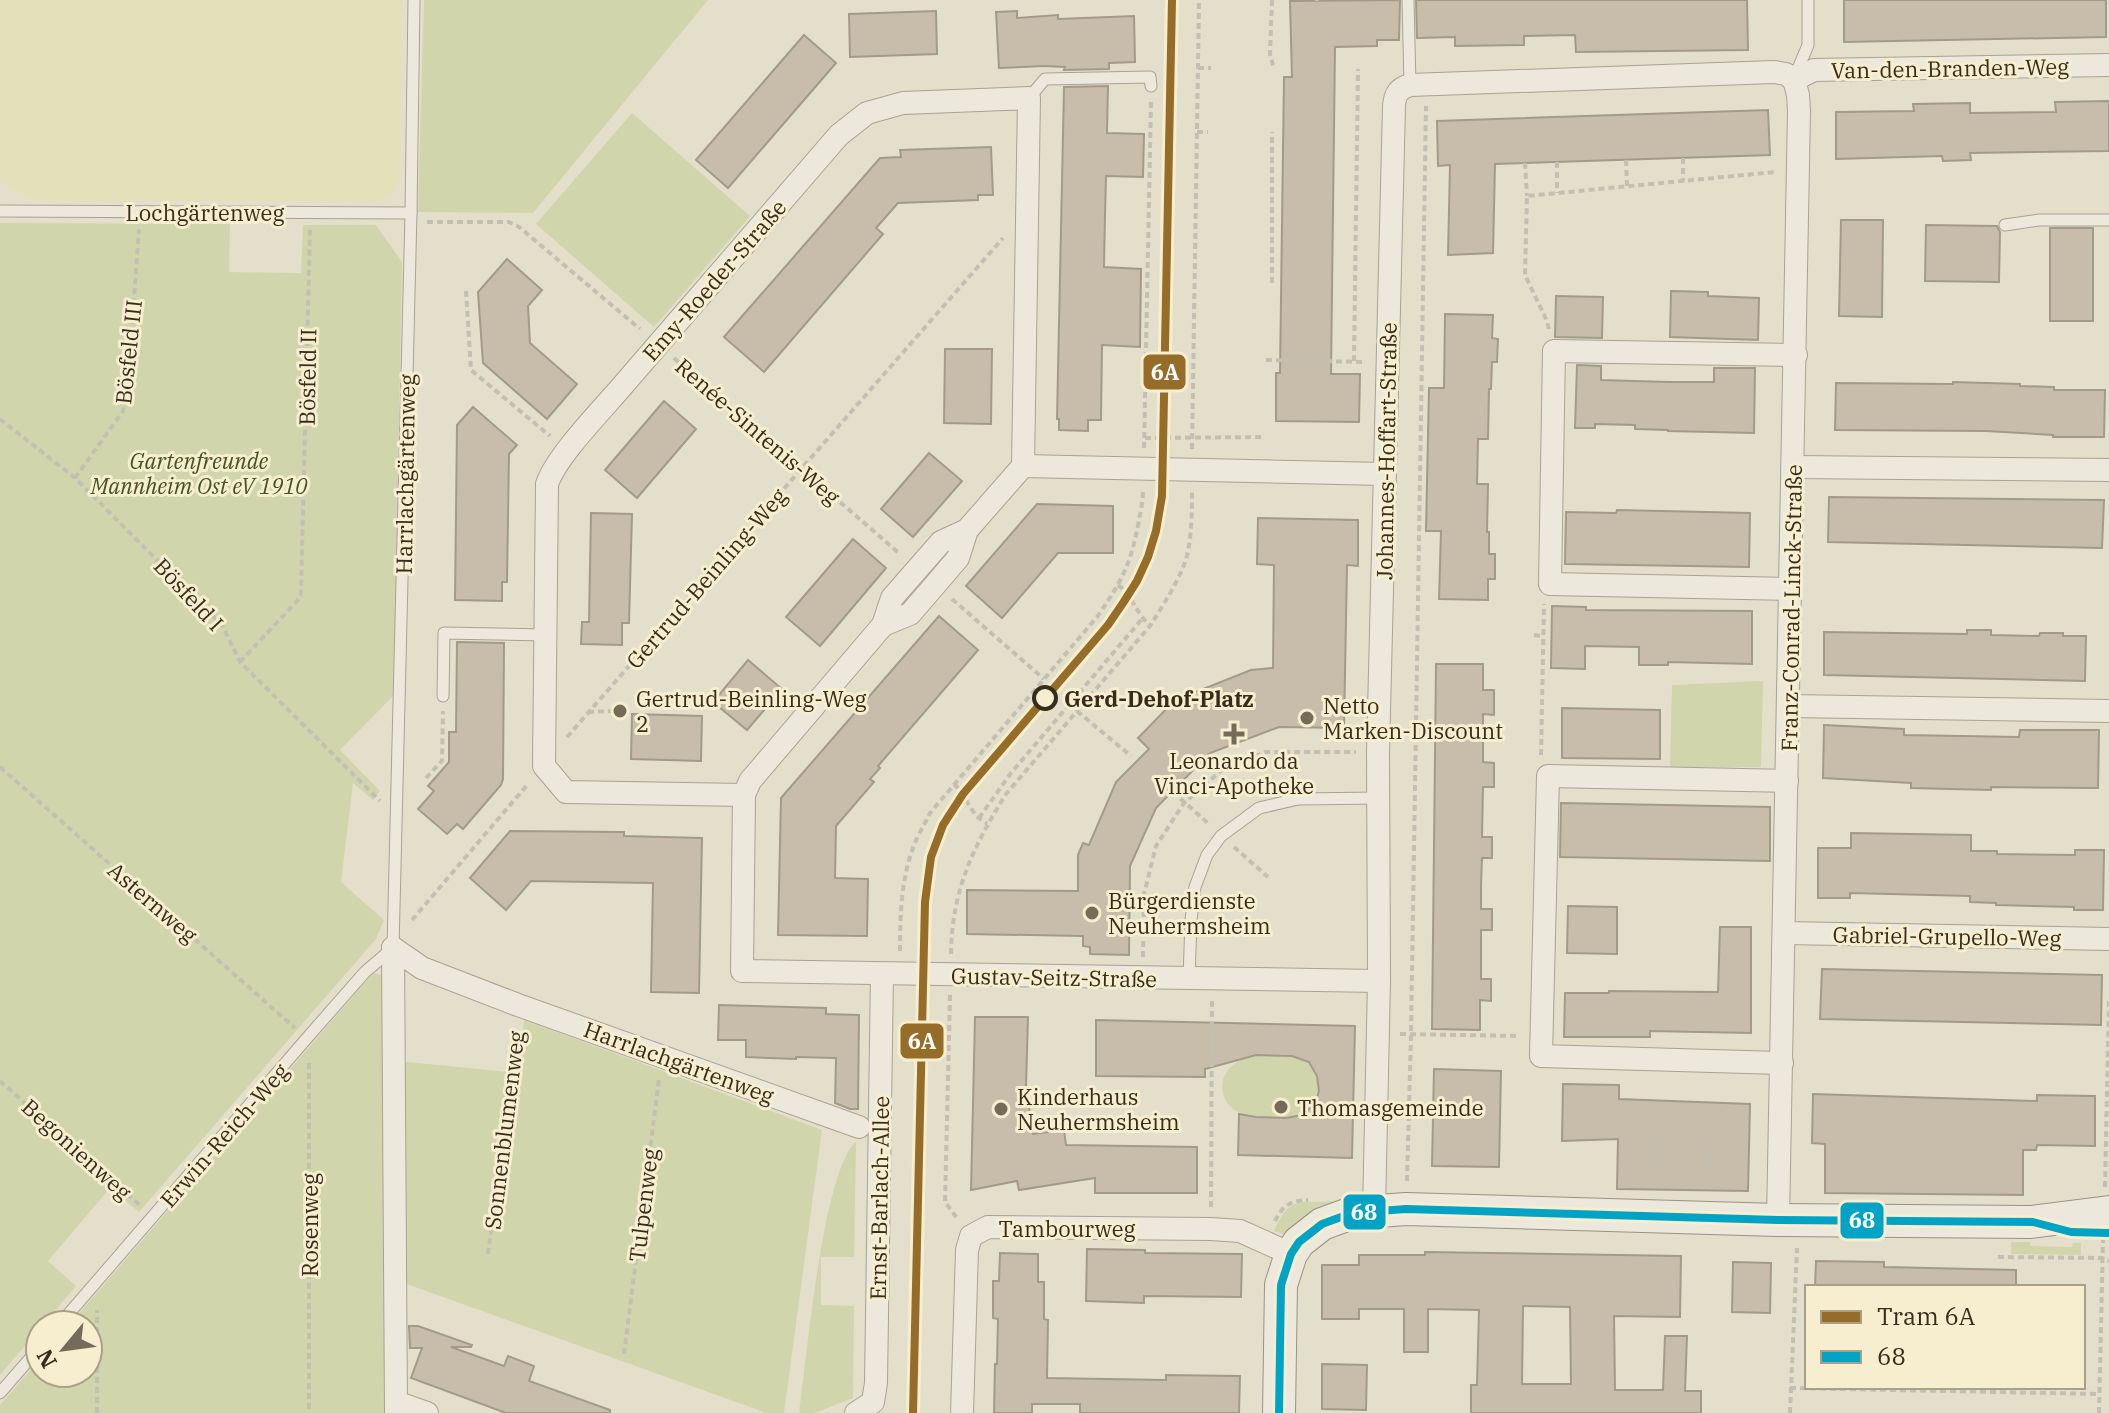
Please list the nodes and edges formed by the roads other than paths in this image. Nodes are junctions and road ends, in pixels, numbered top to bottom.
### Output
1 (414, 0) edge
2 (1408, 0) edge
3 (1808, 0) edge
4 (2109, 65) edge
5 (1794, 80) junction
6 (1418, 85) junction
7 (1151, 86) road end
8 (1029, 98) junction
9 (0, 211) edge
10 (411, 213) junction
11 (2109, 220) edge
12 (2005, 225) dead end
13 (1796, 355) junction
14 (1023, 466) junction
15 (1793, 467) junction
16 (2109, 470) edge
17 (1385, 474) junction
18 (967, 530) junction
19 (1791, 589) junction
20 (883, 625) junction
21 (546, 635) junction
22 (443, 696) road end
23 (1789, 706) junction
24 (2109, 711) edge
25 (1787, 781) junction
26 (744, 795) junction
27 (1378, 798) junction
28 (1784, 933) junction
29 (2109, 939) edge
30 (393, 948) junction
31 (891, 974) junction
32 (1201, 979) junction
33 (1379, 981) junction
34 (1782, 1063) junction
35 (870, 1127) junction
36 (1374, 1211) junction
37 (1788, 1220) junction
38 (2106, 1235) edge
39 (1291, 1254) junction
40 (73, 1309) edge
41 (24, 1365) edge
42 (0, 1393) edge
43 (396, 1407) edge
44 (427, 1413) edge
45 (856, 1413) edge
46 (962, 1413) edge
47 (1279, 1413) edge

1 - 10 lane, Harrlachgärtenweg
2 - 6 lane
3 - 5 lane, Franz-Conrad-Linck-Straße
4 - 5 street, Van-den-Branden-Weg
5 - 6 street
5 - 13 street, Franz-Conrad-Linck-Straße
6 - 17 street, Johannes-Hoffart-Straße
7 - 8 lane
8 - 14 street
8 - 21 street, Emy-Roeder-Straße
9 - 10 lane, Lochgärtenweg
10 - 30 lane, Harrlachgärtenweg
11 - 12 lane
13 - 15 street, Franz-Conrad-Linck-Straße
13 - 19 street
14 - 17 street
14 - 18 street
15 - 16 street
15 - 19 street, Franz-Conrad-Linck-Straße
17 - 27 street, Johannes-Hoffart-Straße
18 - 20 street
18 - 20 street
19 - 23 street, Franz-Conrad-Linck-Straße
20 - 26 street
21 - 22 lane
21 - 26 street, Emy-Roeder-Straße
23 - 24 street
23 - 25 street, Franz-Conrad-Linck-Straße
25 - 28 street, Franz-Conrad-Linck-Straße
25 - 34 street
26 - 31 street, Gustav-Seitz-Straße
27 - 32 lane
27 - 33 street, Johannes-Hoffart-Straße
28 - 29 street, Gabriel-Grupello-Weg
28 - 34 street, Franz-Conrad-Linck-Straße
30 - 35 street, Harrlachgärtenweg
30 - 40 lane, Erwin-Reich-Weg
30 - 43 street, Harrlachgärtenweg
31 - 32 street, Gustav-Seitz-Straße
31 - 35 street, Ernst-Barlach-Allee
32 - 33 street, Gustav-Seitz-Straße
33 - 36 street, Johannes-Hoffart-Straße
34 - 37 street, Franz-Conrad-Linck-Straße
35 - 45 street, Ernst-Barlach-Allee
36 - 37 street
36 - 39 street
37 - 38 street
39 - 46 street, Tambourweg
39 - 47 street
41 - 42 lane
43 - 44 street

